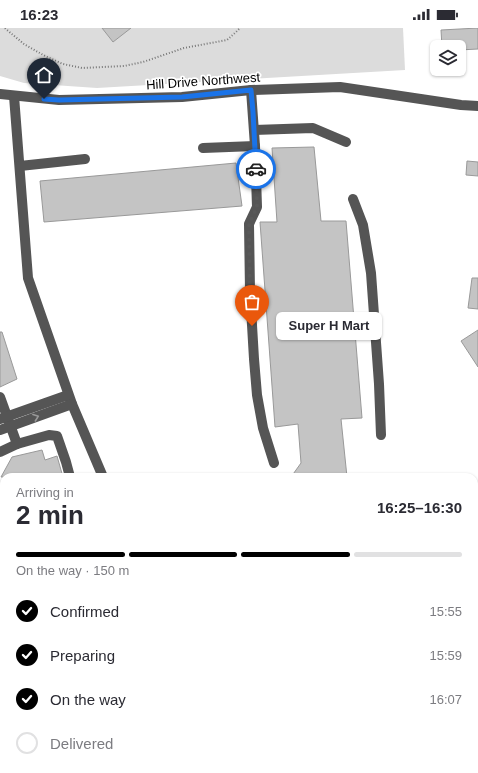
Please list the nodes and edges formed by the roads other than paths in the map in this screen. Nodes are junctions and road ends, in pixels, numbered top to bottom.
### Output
1 (251, 90) junction
2 (0, 94) edge
3 (14, 96) junction
4 (478, 106) edge
5 (254, 130) junction
6 (346, 142) dead end
7 (255, 146) junction
8 (203, 148) dead end
9 (85, 159) dead end
10 (20, 166) junction
11 (353, 199) dead end
12 (0, 397) edge
13 (70, 399) junction
14 (3, 417) edge
15 (11, 426) junction
16 (0, 430) edge
17 (381, 435) dead end
18 (17, 444) junction
19 (0, 452) edge
20 (274, 463) dead end
21 (69, 473) edge
22 (101, 473) edge

1 - 3 street, Hill Drive Northwest
1 - 4 street, Hill Drive Northwest
1 - 5 street
2 - 3 street, Hill Drive Northwest
3 - 10 street
5 - 6 street
5 - 7 street
7 - 8 street
7 - 20 street
9 - 10 street
10 - 13 street
11 - 17 street
12 - 14 street
13 - 14 street
15 -> 13 street
13 - 22 street
14 - 15 street
15 - 16 street
15 - 18 street
18 - 19 street
18 - 21 street

